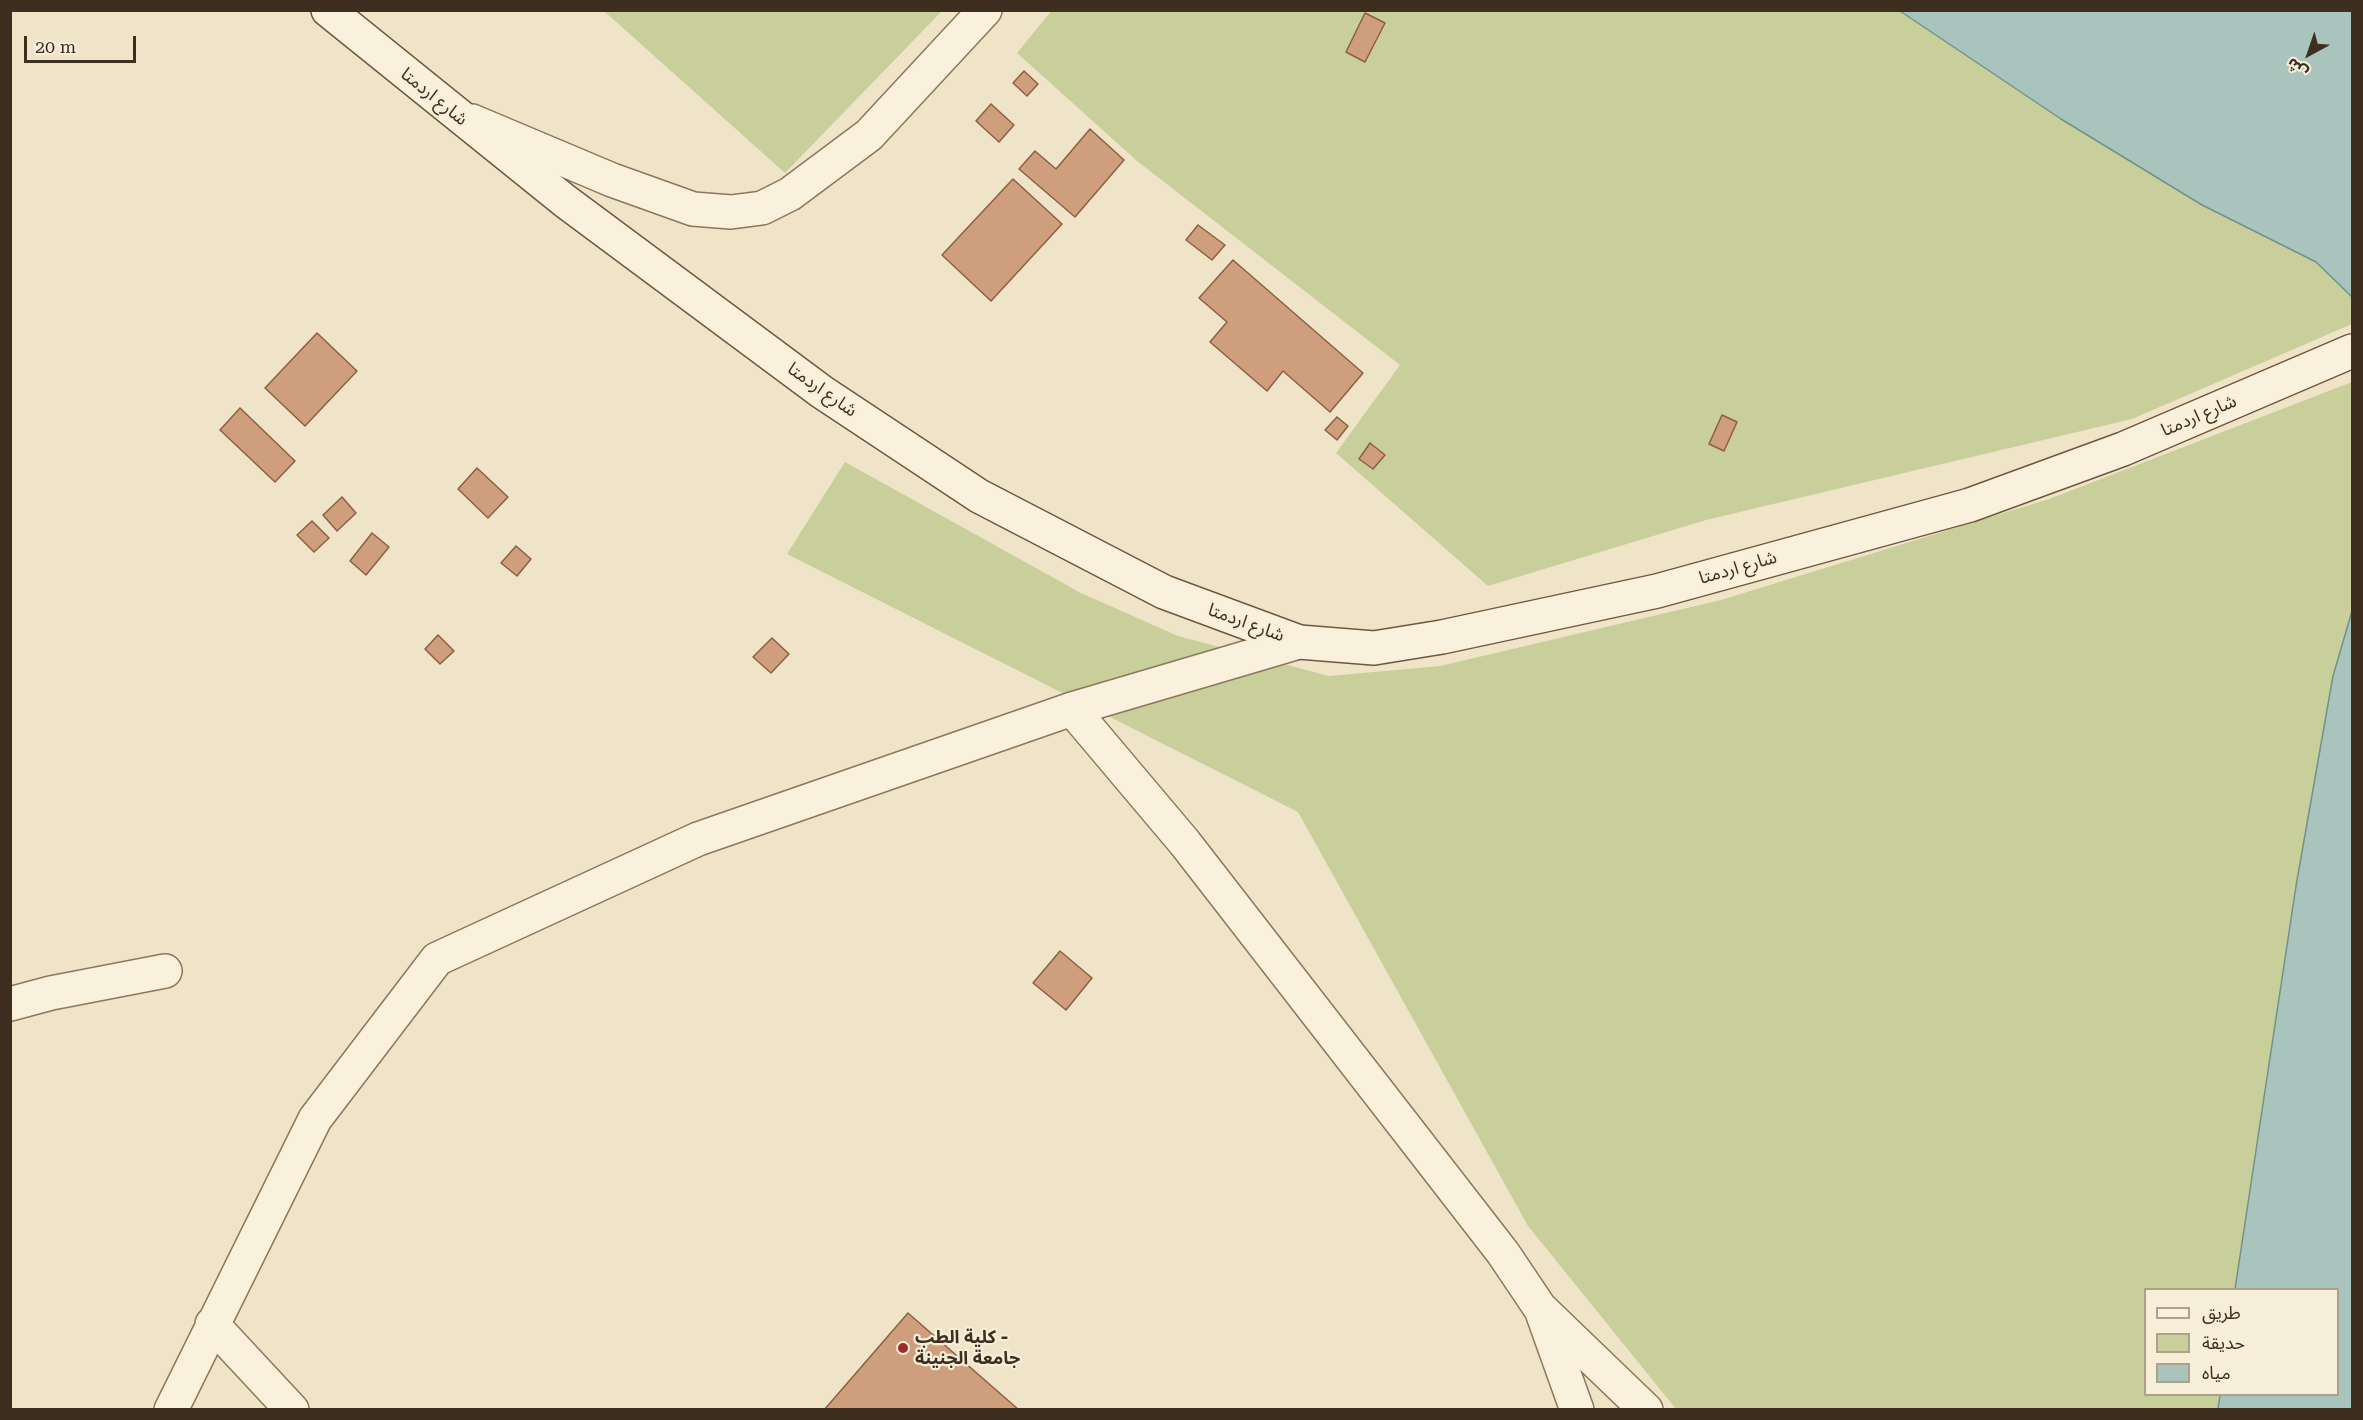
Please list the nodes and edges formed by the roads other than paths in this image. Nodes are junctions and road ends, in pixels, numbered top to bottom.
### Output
1 (328, 10) edge
2 (985, 10) edge
3 (456, 115) junction
4 (2352, 351) edge
5 (1299, 642) junction
6 (1072, 709) junction
7 (165, 971) dead end
8 (10, 1004) edge
9 (1540, 1308) junction
10 (212, 1324) junction
11 (171, 1410) edge
12 (292, 1410) edge
13 (1577, 1410) edge
14 (1646, 1410) edge

1 - 3 street, شارع اردمتا
2 - 3 street
3 - 5 street, شارع اردمتا
4 - 5 street, شارع اردمتا
5 - 6 street
6 - 9 street
6 - 10 street
7 - 8 street
9 - 13 street
9 - 14 street
10 - 11 street
10 - 12 street

